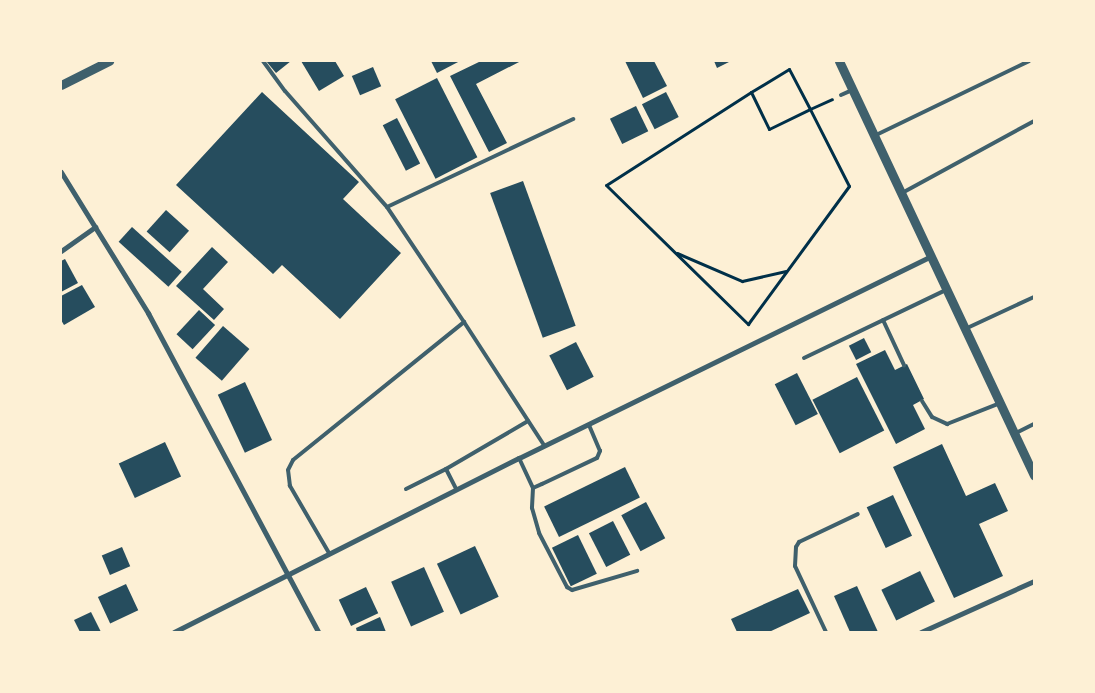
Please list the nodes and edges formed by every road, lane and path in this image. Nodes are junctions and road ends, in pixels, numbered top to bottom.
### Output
1 (108, 61) edge
2 (263, 61) edge
3 (839, 61) edge
4 (1029, 61) edge
5 (61, 85) edge
6 (852, 90) junction
7 (751, 92) junction
8 (841, 95) joint
9 (810, 109) junction
10 (574, 119) dead end
11 (1034, 122) edge
12 (874, 136) junction
13 (61, 172) edge
14 (902, 193) junction
15 (387, 207) junction
16 (95, 227) junction
17 (674, 251) junction
18 (61, 252) edge
19 (930, 257) junction
20 (787, 270) junction
21 (946, 290) junction
22 (1034, 297) edge
23 (883, 320) junction
24 (464, 322) junction
25 (965, 329) junction
26 (804, 358) dead end
27 (904, 366) dead end
28 (922, 400) dead end
29 (1000, 403) junction
30 (528, 421) junction
31 (1034, 424) edge
32 (589, 425) junction
33 (1014, 434) junction
34 (544, 445) junction
35 (519, 458) junction
36 (446, 470) junction
37 (1034, 475) edge
38 (533, 488) junction
39 (406, 490) dead end
40 (456, 490) junction
41 (858, 514) dead end
42 (328, 553) junction
43 (636, 571) dead end
44 (286, 574) junction
45 (1034, 581) edge
46 (174, 632) edge
47 (318, 632) edge
48 (826, 632) edge
49 (921, 632) edge

1 - 5 street
2 - 15 lane
3 - 6 street
4 - 12 lane
6 - 8 lane
6 - 12 street
7 - 9 path
7 - 9 path
7 - 17 path
8 - 9 path
9 - 20 path
10 - 15 lane
11 - 14 lane
12 - 14 street
13 - 16 street
14 - 19 street
15 - 24 lane
16 - 18 street
16 - 44 street
17 - 20 path
17 - 20 path
19 - 21 street
19 - 32 street
21 - 23 lane
21 - 25 street
22 - 25 lane
23 - 26 lane
23 - 27 lane
24 - 30 lane
24 - 42 lane
25 - 29 street
28 - 29 lane
29 - 33 street
30 - 34 lane
30 - 36 lane
31 - 33 lane
32 - 34 street
32 - 38 lane
33 - 37 street
34 - 35 street
35 - 38 lane
35 - 40 street
36 - 39 lane
36 - 40 lane
38 - 43 lane
40 - 42 street
41 - 48 lane
42 - 44 street
44 - 46 street
44 - 47 street
45 - 49 street

